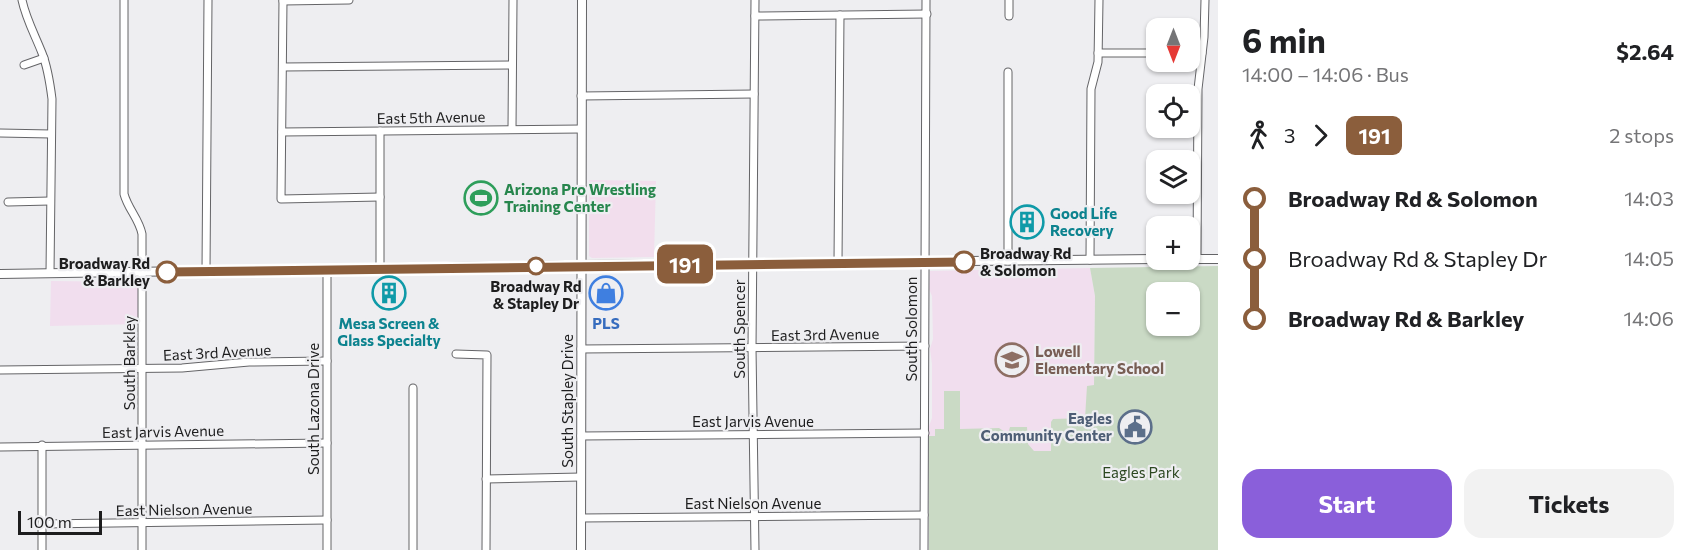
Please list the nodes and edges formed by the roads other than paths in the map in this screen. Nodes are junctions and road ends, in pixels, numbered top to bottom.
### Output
1 (22, 0) edge
2 (124, 0) edge
3 (208, 0) edge
4 (283, 0) edge
5 (349, 0) edge
6 (513, 0) edge
7 (582, 0) edge
8 (755, 0) edge
9 (926, 0) edge
10 (1009, 0) edge
11 (1098, 0) edge
12 (1205, 0) edge
13 (927, 14) junction
14 (840, 15) junction
15 (755, 16) junction
16 (1009, 16) dead end
17 (1098, 53) junction
18 (1146, 53) edge
19 (1202, 53) joint
20 (44, 58) junction
21 (24, 65) dead end
22 (512, 65) junction
23 (283, 67) junction
24 (1008, 72) dead end
25 (754, 94) junction
26 (581, 96) junction
27 (512, 129) junction
28 (581, 129) junction
29 (380, 131) junction
30 (282, 132) junction
31 (0, 133) edge
32 (51, 134) junction
33 (380, 196) junction
34 (50, 201) junction
35 (8, 202) dead end
36 (1194, 216) edge
37 (1146, 259) edge
38 (1200, 259) edge
39 (1218, 259) edge
40 (1090, 260) junction
41 (1008, 261) junction
42 (925, 262) junction
43 (753, 263) junction
44 (838, 263) junction
45 (581, 265) junction
46 (380, 268) junction
47 (327, 269) junction
48 (206, 271) junction
49 (143, 272) junction
50 (50, 273) junction
51 (0, 274) edge
52 (925, 346) junction
53 (752, 348) junction
54 (581, 349) junction
55 (456, 354) dead end
56 (327, 361) junction
57 (142, 369) junction
58 (0, 370) edge
59 (412, 388) dead end
60 (925, 433) junction
61 (753, 434) junction
62 (581, 436) junction
63 (327, 443) junction
64 (142, 444) junction
65 (42, 446) junction
66 (0, 447) edge
67 (581, 477) junction
68 (486, 479) junction
69 (924, 515) junction
70 (755, 517) junction
71 (581, 518) junction
72 (327, 520) junction
73 (142, 523) junction
74 (42, 524) junction
75 (42, 550) edge
76 (142, 550) edge
77 (327, 550) edge
78 (413, 550) edge
79 (486, 550) edge
80 (581, 550) edge
81 (755, 550) edge
82 (924, 550) edge

1 - 20 street
2 - 49 street, South Barkley
3 - 48 street
4 - 5 street
4 - 23 street
6 - 22 street
7 - 26 main road, South Stapley Drive
8 - 15 street, South Spencer
9 - 13 street, South Solomon
10 - 16 street
11 - 17 street
12 - 19 street
13 - 14 street
13 - 42 street, South Solomon
14 - 15 street
14 - 44 street
15 - 25 street, South Spencer
17 - 18 street
17 - 40 street
19 - 36 street
20 - 21 street
20 - 32 street
22 - 23 street
22 - 27 street
23 - 30 street
24 - 41 street
25 - 26 street
25 - 43 street, South Spencer
26 - 28 main road, South Stapley Drive
27 - 28 street, East 5th Avenue
27 - 29 street, East 5th Avenue
28 - 45 main road, South Stapley Drive
29 - 30 street, East 5th Avenue
29 - 33 street
30 - 33 street
31 - 32 street
32 - 34 street
33 - 46 street
34 - 35 street
34 - 50 street
37 - 40 main road
38 - 39 main road
40 - 41 main road
41 - 42 main road
42 - 44 main road
42 - 52 street, South Solomon
43 - 44 main road
43 - 45 main road
43 - 53 street, South Spencer
45 - 46 main road
45 - 54 main road, South Stapley Drive
46 - 47 main road
47 - 48 main road
47 - 56 street, South Lazona Drive
48 - 49 main road
49 - 50 main road
49 - 57 street, South Barkley
50 - 51 main road
52 - 53 street, East 3rd Avenue
52 - 60 street, South Solomon
53 - 54 street, East 3rd Avenue
53 - 61 street, South Spencer
54 - 62 main road, South Stapley Drive
55 - 68 street
56 - 57 street, East 3rd Avenue
56 - 63 street, South Lazona Drive
57 - 58 street, East 3rd Avenue
57 - 64 street, South Barkley
59 - 78 street
60 - 61 street, East Jarvis Avenue
60 - 69 street, South Solomon
61 - 62 street, East Jarvis Avenue
61 - 70 street, South Spencer
62 - 67 main road, South Stapley Drive
63 - 64 street, East Jarvis Avenue
63 - 72 street, South Lazona Drive
64 - 65 street, East Jarvis Avenue
64 - 73 street, South Barkley
65 - 66 street, East Jarvis Avenue
65 - 74 street
67 - 68 street
67 - 71 main road, South Stapley Drive
68 - 79 street
69 - 70 street, East Nielson Avenue
69 - 82 street, South Solomon
70 - 71 street, East Nielson Avenue
70 - 81 street, South Spencer
71 - 80 main road, South Stapley Drive
72 - 73 street, East Nielson Avenue
72 - 77 street, South Lazona Drive
73 - 74 street, East Nielson Avenue
73 - 76 street, South Barkley
74 - 75 street

